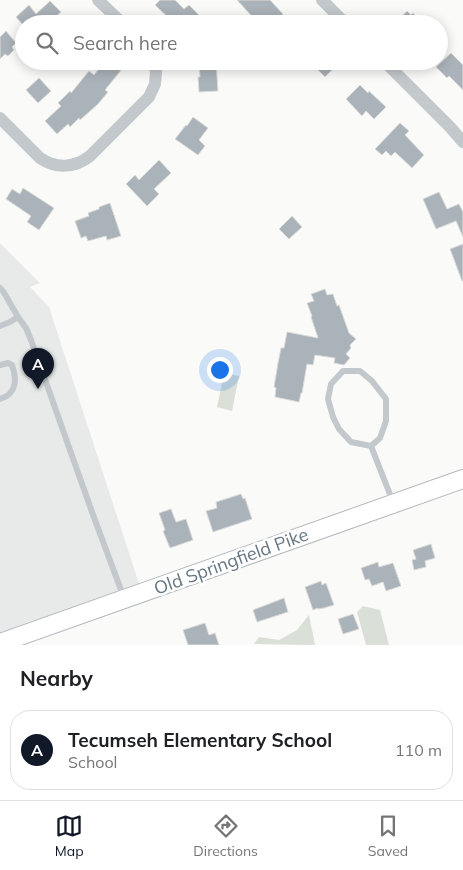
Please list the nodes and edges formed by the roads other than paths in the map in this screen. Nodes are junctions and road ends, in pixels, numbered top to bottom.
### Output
1 (98, 0) edge
2 (322, 0) edge
3 (114, 15) edge
4 (337, 15) edge
5 (156, 70) edge
6 (393, 70) edge
7 (0, 118) edge
8 (463, 142) edge
9 (0, 288) edge
10 (3, 296) edge
11 (18, 317) junction
12 (0, 326) edge
13 (0, 365) edge
14 (0, 399) edge
15 (371, 446) junction
16 (463, 479) edge
17 (393, 504) junction
18 (124, 599) junction
19 (0, 643) edge

1 - 3 street
2 - 4 street
5 - 7 street
6 - 8 street
9 - 10 lane
10 - 11 lane
11 - 12 lane
11 - 18 lane
13 - 14 lane
15 - 15 lane
15 - 17 lane
16 - 17 street, Old Springfield Pike
17 - 18 street, Old Springfield Pike
18 - 19 street, Old Springfield Pike

